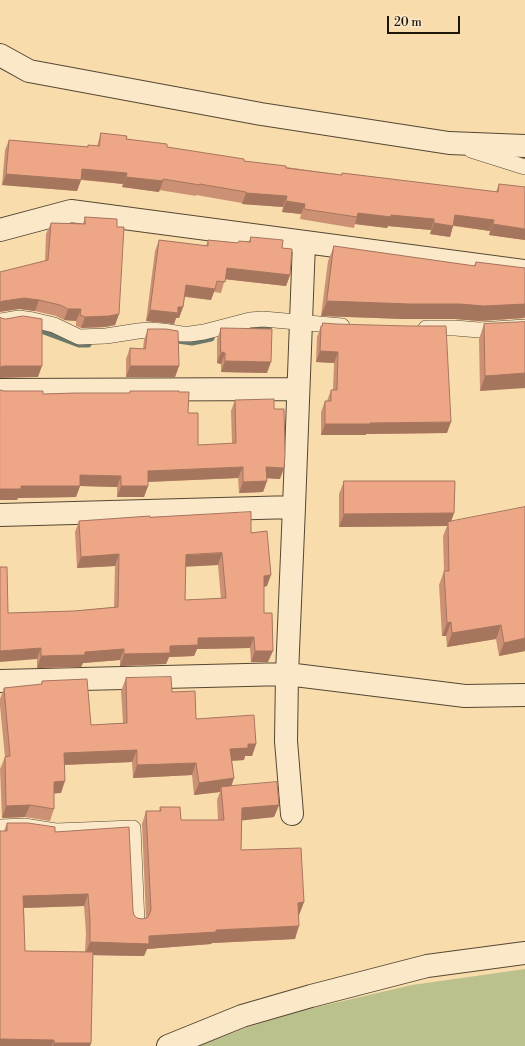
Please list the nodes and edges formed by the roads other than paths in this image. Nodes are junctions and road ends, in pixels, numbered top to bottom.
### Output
1 (0, 54) edge
2 (449, 143) junction
3 (525, 146) edge
4 (525, 167) edge
5 (0, 230) edge
6 (304, 242) junction
7 (525, 271) edge
8 (0, 321) edge
9 (301, 323) junction
10 (356, 326) edge
11 (525, 327) edge
12 (411, 328) edge
13 (298, 389) junction
14 (0, 390) edge
15 (294, 507) junction
16 (0, 514) edge
17 (287, 674) junction
18 (0, 681) edge
19 (525, 695) edge
20 (292, 814) dead end
21 (0, 827) edge
22 (137, 923) edge
23 (525, 953) edge
24 (168, 1046) edge

1 - 2 street
2 - 3 street
2 - 4 lane
5 - 6 street
6 - 7 street
6 - 9 street
8 - 9 lane
9 - 10 lane
9 - 13 street
11 - 12 lane
13 - 14 street
13 - 15 street
15 - 16 street
15 - 17 street
17 - 18 street
17 - 19 street
17 - 20 street
21 - 22 lane
23 - 24 street

